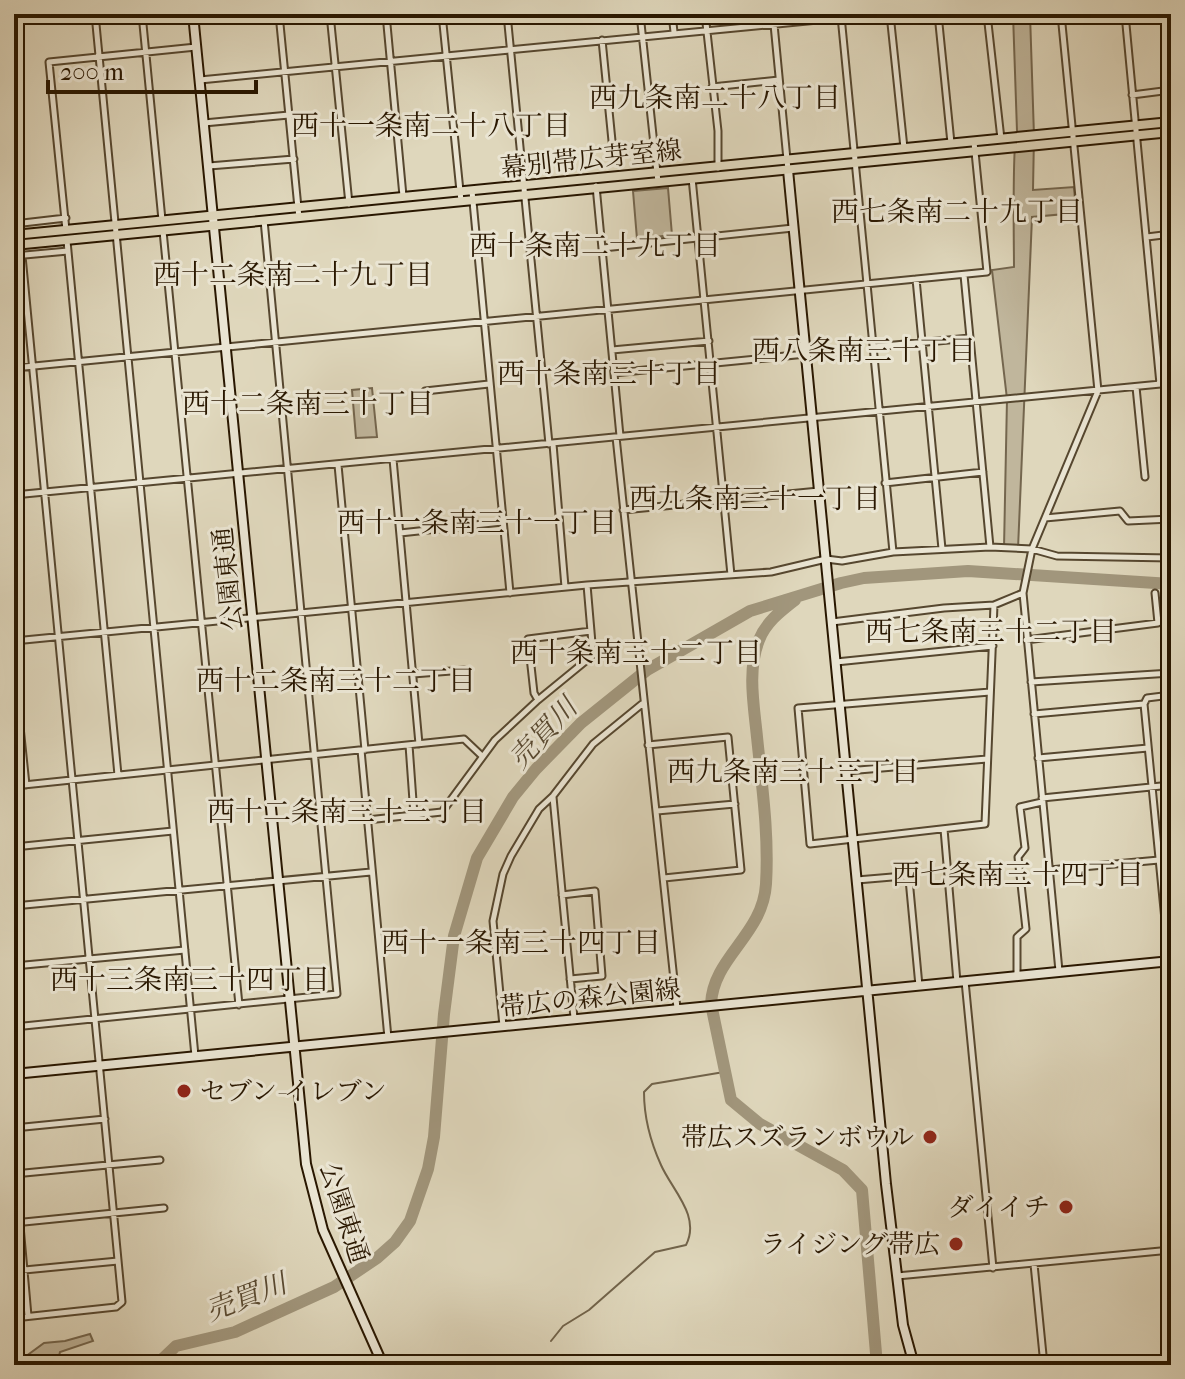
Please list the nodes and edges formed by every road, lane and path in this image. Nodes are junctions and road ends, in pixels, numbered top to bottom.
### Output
1 (95, 14) edge
2 (142, 14) edge
3 (193, 14) edge
4 (279, 14) edge
5 (330, 14) edge
6 (386, 14) edge
7 (442, 14) edge
8 (507, 14) edge
9 (640, 14) edge
10 (672, 14) edge
11 (705, 14) edge
12 (773, 14) edge
13 (879, 14) edge
14 (890, 14) edge
15 (938, 14) edge
16 (987, 14) edge
17 (1061, 14) edge
18 (1125, 14) edge
19 (841, 16) edge
20 (774, 24) junction
21 (707, 29) junction
22 (674, 32) junction
23 (642, 36) junction
24 (602, 40) junction
25 (196, 47) junction
26 (510, 49) junction
27 (146, 52) junction
28 (445, 55) junction
29 (98, 57) junction
30 (389, 61) junction
31 (335, 66) junction
32 (285, 71) junction
33 (199, 80) junction
34 (779, 80) junction
35 (712, 87) junction
36 (1171, 90) edge
37 (1132, 95) junction
38 (289, 115) junction
39 (1171, 122) edge
40 (204, 123) junction
41 (1135, 125) junction
42 (1073, 132) junction
43 (1171, 132) edge
44 (1136, 136) junction
45 (1001, 139) junction
46 (612, 141) dead end
47 (1074, 142) junction
48 (951, 144) junction
49 (974, 146) junction
50 (904, 148) junction
51 (855, 158) junction
52 (294, 159) junction
53 (788, 159) junction
54 (208, 167) junction
55 (788, 170) junction
56 (718, 171) junction
57 (692, 174) junction
58 (657, 177) junction
59 (596, 183) junction
60 (524, 190) junction
61 (472, 195) junction
62 (461, 196) junction
63 (403, 197) junction
64 (349, 208) junction
65 (299, 213) junction
66 (263, 216) junction
67 (66, 218) junction
68 (162, 220) junction
69 (213, 221) junction
70 (14, 224) edge
71 (115, 225) junction
72 (794, 228) junction
73 (163, 231) junction
74 (1171, 234) edge
75 (14, 235) edge
76 (67, 235) junction
77 (116, 235) junction
78 (698, 237) junction
79 (1147, 237) junction
80 (14, 245) edge
81 (603, 248) junction
82 (68, 251) junction
83 (14, 256) edge
84 (22, 256) junction
85 (964, 275) junction
86 (916, 279) junction
87 (867, 283) junction
88 (800, 291) junction
89 (705, 301) junction
90 (608, 310) junction
91 (537, 317) junction
92 (484, 321) junction
93 (970, 338) junction
94 (276, 341) junction
95 (709, 341) junction
96 (923, 342) junction
97 (226, 346) junction
98 (873, 347) junction
99 (612, 350) junction
100 (175, 352) junction
101 (806, 354) junction
102 (127, 357) junction
103 (79, 362) junction
104 (711, 362) junction
105 (31, 366) junction
106 (14, 368) edge
107 (614, 373) junction
108 (1171, 383) edge
109 (489, 384) junction
110 (1160, 384) junction
111 (1136, 387) junction
112 (425, 391) dead end
113 (1098, 391) junction
114 (976, 402) junction
115 (929, 407) junction
116 (879, 412) junction
117 (813, 419) junction
118 (717, 428) junction
119 (618, 437) junction
120 (551, 444) junction
121 (495, 449) junction
122 (393, 459) junction
123 (338, 465) junction
124 (288, 470) junction
125 (983, 472) junction
126 (238, 475) junction
127 (936, 477) junction
128 (1145, 477) dead end
129 (188, 479) junction
130 (885, 483) junction
131 (139, 484) junction
132 (92, 488) junction
133 (819, 491) junction
134 (44, 493) junction
135 (14, 495) edge
136 (723, 500) junction
137 (623, 510) junction
138 (1045, 518) junction
139 (1171, 519) edge
140 (502, 522) junction
141 (400, 533) junction
142 (990, 547) junction
143 (942, 549) junction
144 (893, 552) junction
145 (1031, 552) junction
146 (1171, 558) edge
147 (826, 564) junction
148 (731, 575) junction
149 (630, 581) junction
150 (587, 585) junction
151 (565, 587) junction
152 (1023, 591) junction
153 (510, 593) junction
154 (1155, 593) dead end
155 (406, 603) junction
156 (994, 605) junction
157 (352, 607) junction
158 (301, 612) junction
159 (832, 617) junction
160 (253, 618) junction
161 (201, 623) junction
162 (153, 627) junction
163 (591, 631) junction
164 (105, 633) junction
165 (59, 637) junction
166 (1026, 640) junction
167 (14, 641) edge
168 (993, 646) junction
169 (836, 662) junction
170 (14, 668) edge
171 (464, 670) dead end
172 (1171, 673) edge
173 (413, 674) junction
174 (1031, 682) junction
175 (990, 692) junction
176 (1171, 695) edge
177 (538, 700) junction
178 (642, 702) junction
179 (1144, 704) junction
180 (841, 705) junction
181 (1034, 714) junction
182 (419, 744) junction
183 (409, 745) junction
184 (648, 745) junction
185 (1148, 748) junction
186 (363, 750) junction
187 (315, 755) junction
188 (482, 756) junction
189 (1038, 758) junction
190 (987, 759) junction
191 (266, 760) junction
192 (216, 765) junction
193 (167, 770) junction
194 (847, 771) junction
195 (118, 775) junction
196 (72, 780) junction
197 (26, 785) junction
198 (1171, 785) edge
199 (14, 786) edge
200 (1153, 787) junction
201 (553, 796) junction
202 (1042, 800) junction
203 (735, 804) junction
204 (657, 811) junction
205 (414, 815) junction
206 (367, 820) junction
207 (944, 829) junction
208 (173, 831) junction
209 (852, 839) junction
210 (78, 841) junction
211 (14, 847) edge
212 (1160, 861) junction
213 (1171, 862) edge
214 (1049, 870) junction
215 (371, 872) junction
216 (326, 876) junction
217 (664, 878) junction
218 (856, 880) junction
219 (278, 881) junction
220 (227, 886) junction
221 (179, 890) junction
222 (562, 895) junction
223 (84, 899) junction
224 (14, 906) edge
225 (185, 950) junction
226 (89, 959) junction
227 (1170, 961) edge
228 (14, 966) edge
229 (1059, 972) junction
230 (1017, 976) junction
231 (570, 979) junction
232 (961, 982) junction
233 (919, 986) junction
234 (868, 991) junction
235 (289, 999) junction
236 (239, 1005) junction
237 (677, 1009) junction
238 (190, 1010) junction
239 (95, 1019) junction
240 (574, 1019) junction
241 (14, 1027) edge
242 (503, 1027) junction
243 (388, 1038) junction
244 (294, 1047) junction
245 (195, 1057) junction
246 (100, 1066) junction
247 (14, 1074) edge
248 (105, 1119) junction
249 (14, 1128) edge
250 (14, 1158) edge
251 (160, 1160) dead end
252 (110, 1165) junction
253 (15, 1174) edge
254 (164, 1208) dead end
255 (114, 1213) junction
256 (17, 1222) edge
257 (1171, 1250) edge
258 (118, 1261) junction
259 (1034, 1264) junction
260 (993, 1268) junction
261 (24, 1270) junction
262 (14, 1271) edge
263 (896, 1276) junction
264 (28, 1316) junction
265 (14, 1318) edge
266 (383, 1365) edge
267 (914, 1365) edge
268 (1044, 1365) edge

1 - 29 street
2 - 27 street
3 - 25 street, 公園東通
4 - 32 street
5 - 31 street
6 - 30 street
7 - 28 street
8 - 26 street
9 - 23 street
10 - 22 street
11 - 21 street
12 - 20 street
13 - 19 street
14 - 50 street
15 - 48 street
16 - 45 street
17 - 42 street
18 - 37 street
19 - 20 street
19 - 51 street
20 - 21 street
20 - 34 street
21 - 22 street
21 - 35 street
22 - 23 street
23 - 24 street
23 - 58 street
24 - 26 street
24 - 46 street
25 - 27 street
25 - 33 street, 公園東通
26 - 28 street
26 - 60 street
27 - 29 street
27 - 68 street
28 - 30 street
28 - 62 street
29 - 67 street
29 - 71 street
30 - 31 street
30 - 63 street
31 - 32 street
31 - 64 street
32 - 33 street
32 - 38 street
33 - 40 street, 公園東通
34 - 35 street
34 - 53 street
35 - 56 street
36 - 37 street
37 - 41 street
38 - 40 street
38 - 52 street
39 - 41 main road, 幕別帯広芽室線
40 - 54 street, 公園東通
41 - 42 main road, 幕別帯広芽室線
41 - 44 street
42 - 45 main road, 幕別帯広芽室線
42 - 47 street
43 - 44 main road, 幕別帯広芽室線
44 - 47 main road, 幕別帯広芽室線
44 - 79 street
45 - 49 main road, 幕別帯広芽室線
47 - 49 main road, 幕別帯広芽室線
47 - 113 street
48 - 49 main road, 幕別帯広芽室線
48 - 50 main road, 幕別帯広芽室線
49 - 51 main road, 幕別帯広芽室線
49 - 85 street
50 - 51 main road, 幕別帯広芽室線
51 - 53 main road, 幕別帯広芽室線
51 - 55 main road, 幕別帯広芽室線
51 - 87 street
52 - 54 street
52 - 65 street
53 - 55 street
53 - 56 main road, 幕別帯広芽室線
54 - 69 street, 公園東通
55 - 56 main road, 幕別帯広芽室線
55 - 72 street
56 - 57 main road, 幕別帯広芽室線
57 - 58 main road, 幕別帯広芽室線
57 - 78 street
58 - 59 main road, 幕別帯広芽室線
59 - 60 main road, 幕別帯広芽室線
59 - 81 street
60 - 61 main road, 幕別帯広芽室線
60 - 91 street
61 - 62 main road, 幕別帯広芽室線
61 - 92 street
62 - 63 main road, 幕別帯広芽室線
62 - 64 main road, 幕別帯広芽室線
63 - 64 main road, 幕別帯広芽室線
64 - 65 main road, 幕別帯広芽室線
65 - 66 main road, 幕別帯広芽室線
66 - 69 main road, 幕別帯広芽室線
66 - 94 street
67 - 70 street
67 - 76 street
68 - 69 main road, 幕別帯広芽室線
68 - 71 main road, 幕別帯広芽室線
69 - 73 main road, 幕別帯広芽室線
69 - 97 street, 公園東通
71 - 76 main road, 幕別帯広芽室線
71 - 77 street
72 - 78 street
72 - 88 street
73 - 77 main road, 幕別帯広芽室線
73 - 100 street
74 - 79 street
75 - 76 main road, 幕別帯広芽室線
76 - 77 main road, 幕別帯広芽室線
76 - 80 main road, 幕別帯広芽室線
76 - 82 street
77 - 102 street
78 - 81 street
78 - 89 street
79 - 110 street
81 - 90 street
82 - 84 street
82 - 103 street
83 - 84 street
84 - 105 street
85 - 86 street
85 - 93 street
86 - 87 street
86 - 96 street
87 - 88 street
87 - 98 street
88 - 89 street
88 - 101 street
89 - 90 street
89 - 95 street
90 - 91 street
90 - 99 street
91 - 92 street
91 - 120 street
92 - 94 street
92 - 109 street
93 - 96 street
93 - 114 street
94 - 97 street
94 - 124 street
95 - 99 street
95 - 104 street
96 - 98 street
96 - 115 street
97 - 100 street
97 - 126 street, 公園東通
98 - 116 street
99 - 107 street
100 - 102 street
100 - 129 street
101 - 104 street
101 - 117 street
102 - 103 street
102 - 131 street
103 - 105 street
103 - 132 street
104 - 107 street
104 - 118 street
105 - 106 street
105 - 134 street
107 - 119 street
108 - 110 street
109 - 112 street
109 - 121 street
110 - 111 street
111 - 113 street
111 - 128 street
113 - 114 street
113 - 138 street
114 - 115 street
114 - 125 street
115 - 116 street
115 - 127 street
116 - 117 street
116 - 130 street
117 - 118 street
117 - 133 street
118 - 119 street
118 - 136 street
119 - 120 street
119 - 137 street
120 - 121 street
120 - 151 street
121 - 122 street
121 - 140 street
122 - 123 street
122 - 141 street
123 - 124 street
123 - 157 street
124 - 126 street
124 - 158 street
125 - 127 street
125 - 142 street
126 - 129 street
126 - 160 street, 公園東通
127 - 130 street
127 - 143 street
129 - 131 street
129 - 161 street
130 - 144 street
131 - 132 street
131 - 162 street
132 - 134 street
132 - 164 street
133 - 136 street
133 - 147 street
134 - 135 street
134 - 165 street
136 - 137 street
136 - 148 street
137 - 149 street
138 - 139 street
138 - 145 street
140 - 141 street
140 - 153 street
141 - 155 street
142 - 143 street
142 - 145 street
143 - 144 street
144 - 147 street
145 - 146 street
145 - 152 street
147 - 148 street
147 - 159 street
148 - 149 street
149 - 150 street
149 - 178 street
150 - 151 street
150 - 163 street
151 - 153 street
152 - 156 street
152 - 166 street
153 - 155 street
154 - 166 street
155 - 157 street
155 - 173 street
156 - 159 street
156 - 168 street
157 - 158 street
157 - 186 street
158 - 160 street
158 - 187 street
159 - 169 street
160 - 161 street
160 - 191 street, 公園東通
161 - 162 street
161 - 192 street
162 - 164 street
162 - 193 street
163 - 177 street
163 - 177 street
164 - 165 street
164 - 195 street
165 - 167 street
165 - 196 street
166 - 174 street
168 - 169 street
168 - 175 street
169 - 180 street
170 - 197 street
171 - 173 street
172 - 174 street
173 - 182 street
174 - 181 street
175 - 180 street
175 - 190 street
176 - 179 street
177 - 188 street
178 - 184 street
178 - 201 street
179 - 181 street
179 - 185 street
180 - 194 street
180 - 209 street
181 - 189 street
182 - 183 street
182 - 188 street
183 - 186 street
183 - 205 street
184 - 203 street
184 - 204 street
185 - 189 street
185 - 200 street
186 - 187 street
186 - 206 street
187 - 191 street
187 - 216 street
188 - 205 street
189 - 202 street
190 - 194 street
190 - 207 street
191 - 192 street
191 - 219 street, 公園東通
192 - 193 street
192 - 220 street
193 - 195 street
193 - 208 street
194 - 209 street
195 - 196 street
196 - 197 street
196 - 210 street
197 - 199 street
198 - 200 street
200 - 202 street
200 - 212 street
201 - 222 street
201 - 242 street
202 - 214 street
202 - 230 street
203 - 204 street
203 - 217 street
204 - 217 street
205 - 206 street
206 - 215 street
207 - 209 street
207 - 232 street
208 - 210 street
208 - 221 street
209 - 218 street
210 - 211 street
210 - 223 street
212 - 213 street
212 - 214 street
212 - 227 street
214 - 229 street
215 - 216 street
215 - 243 street
216 - 219 street
216 - 235 street
217 - 237 street
218 - 233 street
218 - 234 street
219 - 220 street
219 - 235 street, 公園東通
220 - 221 street
220 - 236 street
221 - 223 street
221 - 225 street
222 - 231 street
222 - 231 street
223 - 224 street
223 - 226 street
225 - 226 street
225 - 238 street
226 - 228 street
226 - 239 street
227 - 229 street, 帯広の森公園線
229 - 230 street, 帯広の森公園線
230 - 232 street, 帯広の森公園線
231 - 240 street
232 - 233 street, 帯広の森公園線
232 - 260 street
233 - 234 street, 帯広の森公園線
234 - 237 street, 帯広の森公園線
234 - 263 street
235 - 236 street
235 - 244 street, 公園東通
236 - 238 street
237 - 240 street, 帯広の森公園線
238 - 239 street
238 - 245 street
239 - 241 street
239 - 246 street
240 - 242 street, 帯広の森公園線
242 - 243 street, 帯広の森公園線
243 - 244 street, 帯広の森公園線
244 - 245 street, 帯広の森公園線
244 - 266 street, 公園東通
245 - 246 street, 帯広の森公園線
246 - 247 street, 帯広の森公園線
246 - 248 street
248 - 249 street
248 - 252 street
250 - 253 street
251 - 252 street
252 - 253 street
252 - 255 street
253 - 256 street
254 - 255 street
255 - 256 street
255 - 258 street
256 - 261 street
257 - 259 street
258 - 261 street
258 - 264 street
259 - 260 street
259 - 268 street
260 - 263 street
261 - 262 street
261 - 264 street
263 - 267 street
264 - 265 street

